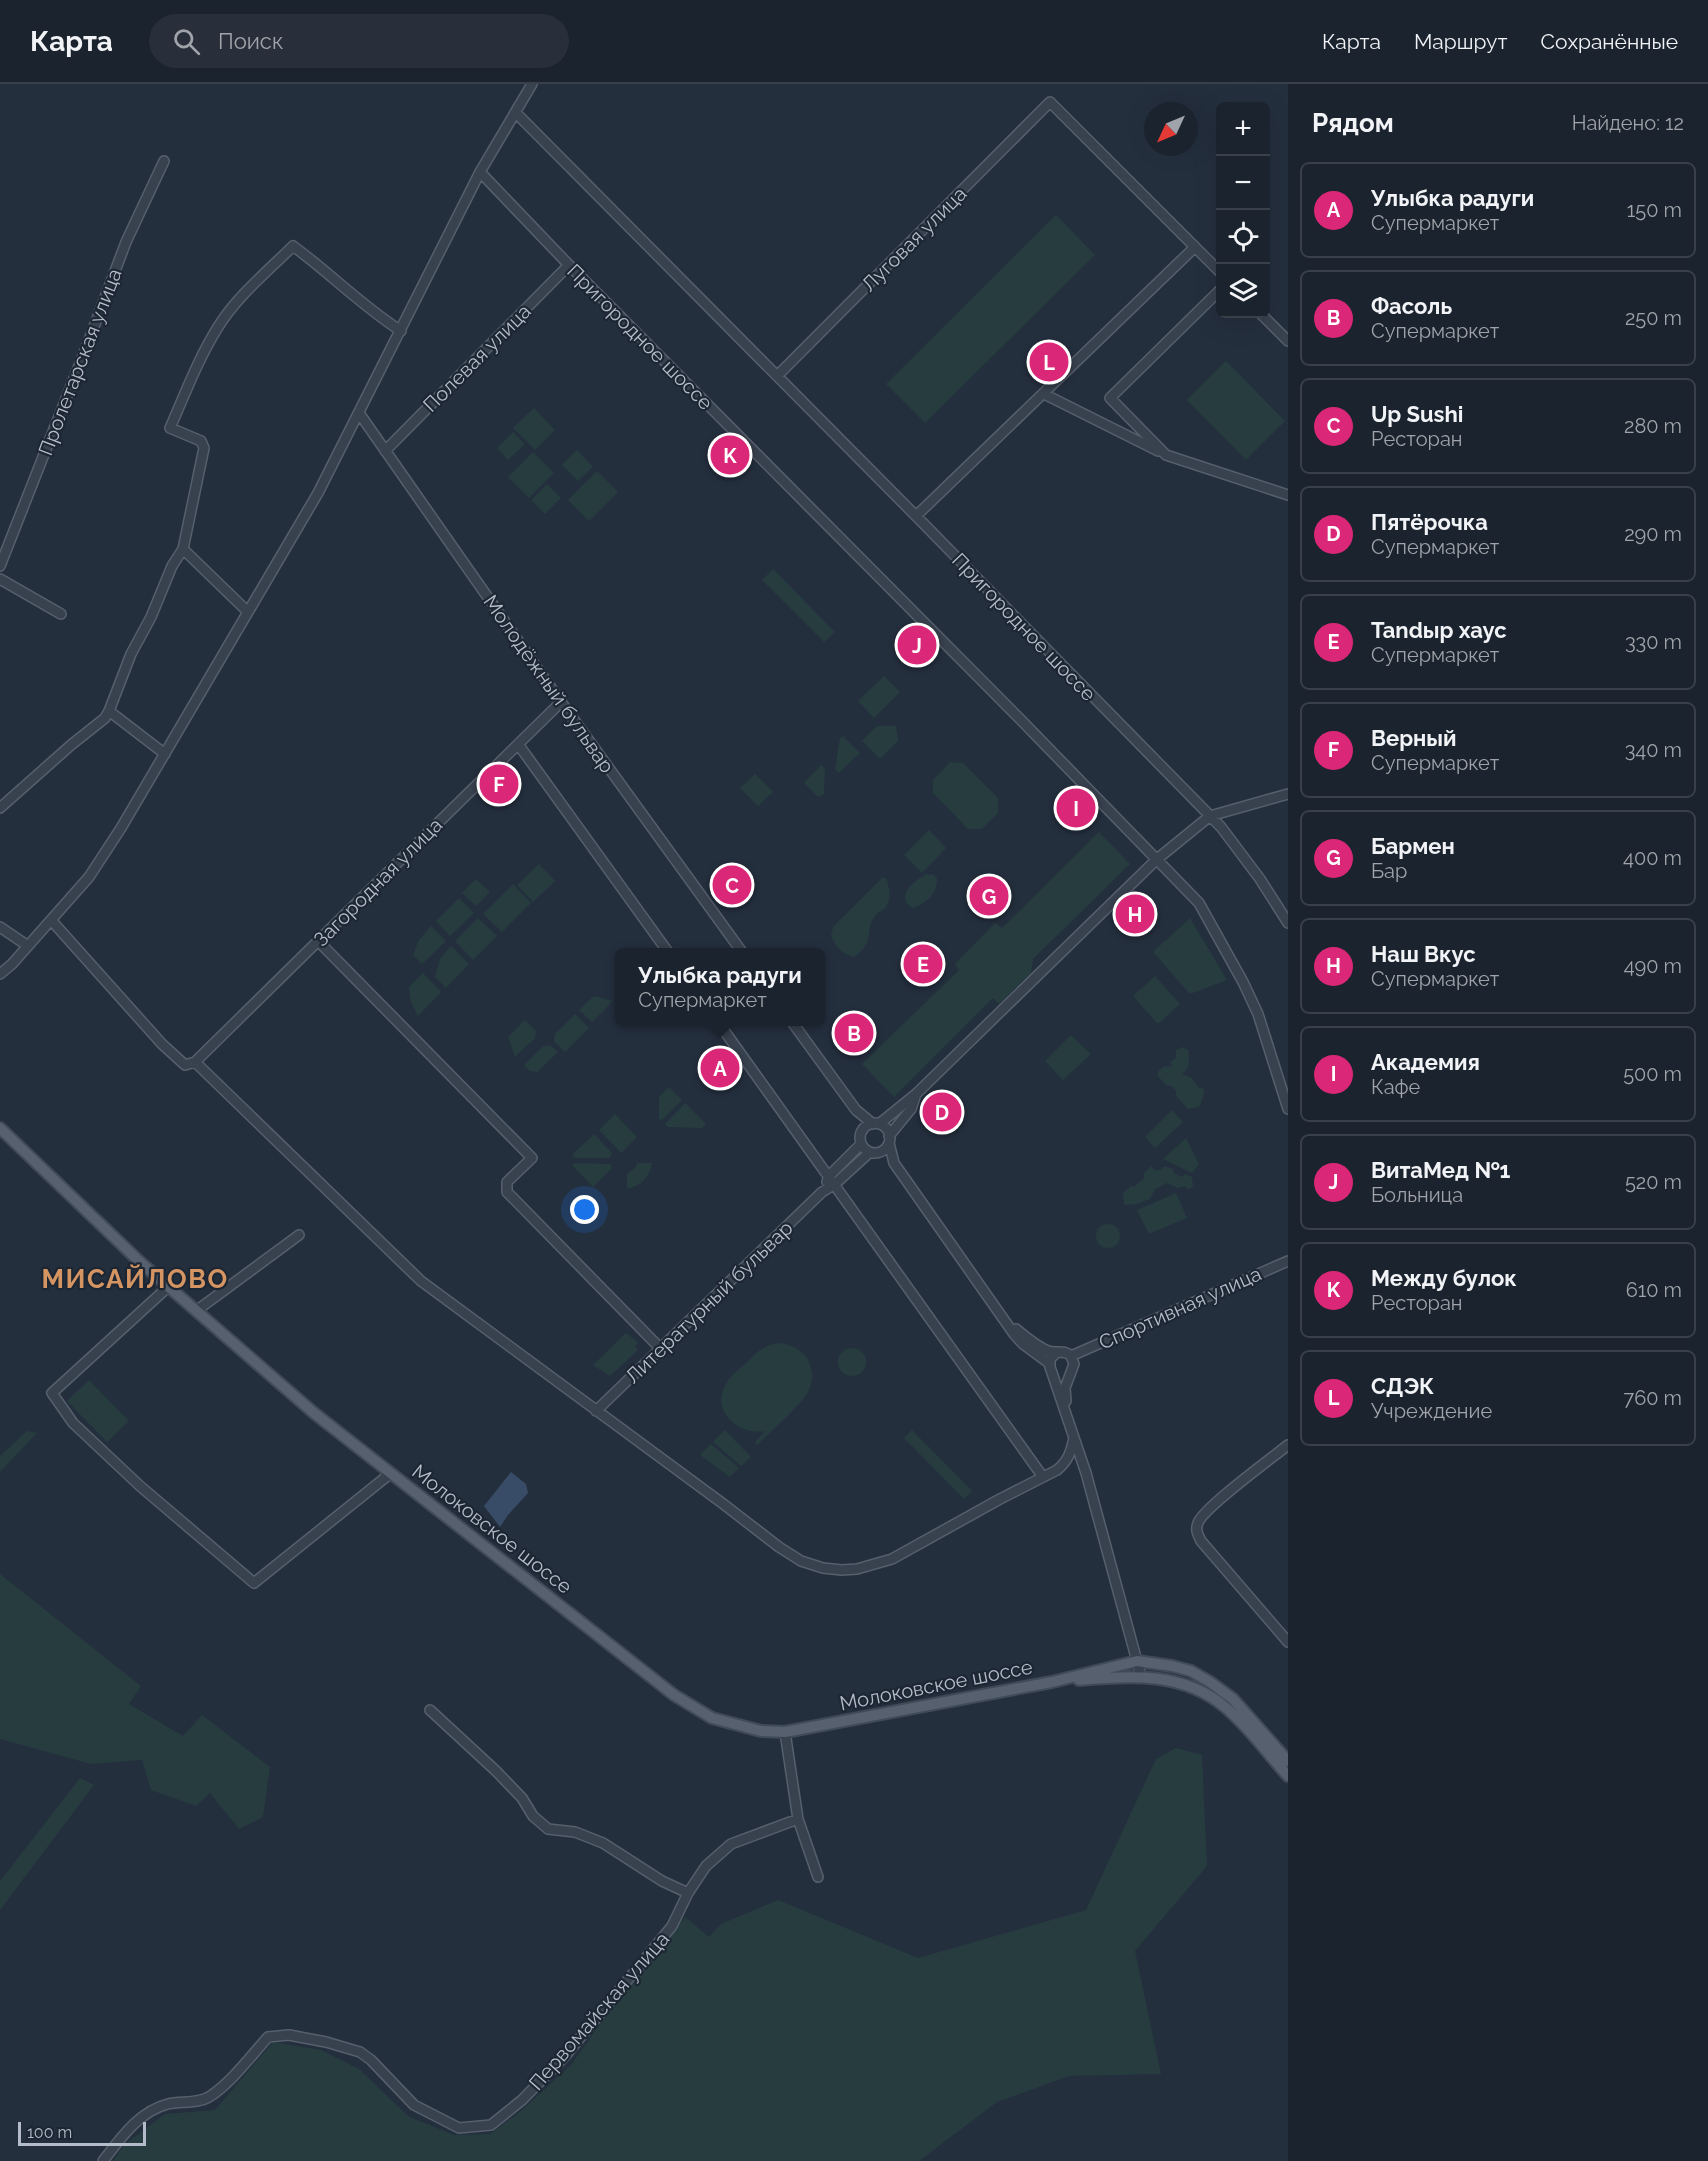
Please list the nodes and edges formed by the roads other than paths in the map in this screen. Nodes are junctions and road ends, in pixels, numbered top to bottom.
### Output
1 (532, 84) edge
2 (516, 113) junction
3 (164, 161) dead end
4 (480, 172) junction
5 (1195, 247) junction
6 (569, 265) junction
7 (1216, 267) edge
8 (1216, 295) edge
9 (1265, 318) edge
10 (401, 331) junction
11 (1288, 341) edge
12 (777, 376) junction
13 (1044, 394) junction
14 (358, 413) junction
15 (385, 450) junction
16 (1166, 455) junction
17 (1288, 495) edge
18 (916, 516) junction
19 (183, 549) junction
20 (0, 566) edge
21 (0, 579) edge
22 (248, 612) junction
23 (61, 614) dead end
24 (561, 702) junction
25 (109, 711) junction
26 (518, 744) junction
27 (165, 754) junction
28 (1288, 794) edge
29 (0, 808) edge
30 (1209, 816) junction
31 (1156, 860) junction
32 (51, 920) junction
33 (1288, 924) edge
34 (0, 927) edge
35 (318, 941) junction
36 (28, 946) junction
37 (665, 948) edge
38 (739, 948) edge
39 (0, 974) edge
40 (721, 1026) edge
41 (795, 1026) edge
42 (195, 1062) junction
43 (916, 1094) junction
44 (1288, 1109) edge
45 (856, 1110) junction
46 (876, 1124) junction
47 (0, 1128) edge
48 (862, 1131) junction
49 (889, 1139) junction
50 (861, 1144) junction
51 (874, 1153) junction
52 (894, 1163) junction
53 (832, 1180) junction
54 (299, 1235) dead end
55 (1288, 1261) edge
56 (168, 1287) junction
57 (196, 1311) junction
58 (1005, 1320) junction
59 (661, 1349) junction
60 (1056, 1353) junction
61 (1071, 1356) junction
62 (1050, 1367) junction
63 (1069, 1373) junction
64 (596, 1411) junction
65 (1067, 1415) junction
66 (1074, 1438) junction
67 (1288, 1445) edge
68 (391, 1473) junction
69 (1043, 1478) junction
70 (1288, 1642) edge
71 (1137, 1662) junction
72 (1141, 1676) junction
73 (1052, 1682) junction
74 (430, 1710) dead end
75 (785, 1732) junction
76 (1288, 1761) edge
77 (1288, 1776) edge
78 (798, 1819) junction
79 (818, 1877) dead end
80 (688, 1893) junction
81 (103, 2161) edge

1 - 2 street
2 - 4 street
2 - 12 street, Пригородное шоссе
3 - 20 street, Пролетарская улица
4 - 6 street, Пригородное шоссе
4 - 10 street
5 - 7 street
5 - 12 street, Луговая улица
5 - 13 street
6 - 15 street, Полевая улица
6 - 31 street, Пригородное шоссе
8 - 16 street
9 - 11 street
10 - 14 street
10 - 19 street
12 - 18 street, Пригородное шоссе
13 - 16 street
13 - 18 street
14 - 15 street, Молодёжный бульвар
14 - 22 street
15 - 24 street, Молодёжный бульвар
16 - 17 street
18 - 30 street, Пригородное шоссе
19 - 22 street
19 - 25 street
21 - 23 street
22 - 27 street
24 - 26 street, Загородная улица
24 - 38 street, Молодёжный бульвар
25 - 27 street
25 - 29 street
26 - 35 street, Загородная улица
26 - 37 street
27 - 32 street
28 - 30 street
30 - 31 street
30 - 33 street, Пригородное шоссе
31 - 43 street
31 - 44 street, Пригородное шоссе
32 - 36 street
32 - 42 street
34 - 36 street
35 - 42 street, Загородная улица
35 - 59 street
36 - 39 street
40 - 53 street
41 - 45 street
42 - 64 street
43 - 46 street
43 - 49 street
45 - 46 street
45 - 48 street
46 - 48 street
46 - 49 street
47 - 56 main road, Молоковское шоссе
48 - 50 street
49 - 51 street
49 - 52 street
50 - 51 street
50 - 53 street, Литературный бульвар
51 - 52 street
51 - 53 street, Литературный бульвар
52 - 58 street
53 - 59 street, Литературный бульвар
53 - 69 street
54 - 57 street
55 - 61 street, Спортивная улица
56 - 57 main road, Молоковское шоссе
56 - 68 street
57 - 68 main road, Молоковское шоссе
58 - 60 street
58 - 62 street
59 - 64 street, Литературный бульвар
60 - 61 street
60 - 62 street
61 - 63 street
62 - 63 street
62 - 65 street
63 - 65 street
64 - 69 street
65 - 66 street
66 - 69 street
66 - 71 street
67 - 70 street
68 - 75 main road, Молоковское шоссе
71 - 72 street
71 - 73 main road, Молоковское шоссе
71 - 76 main road, Молоковское шоссе
72 - 73 main road, Молоковское шоссе
72 - 77 main road, Молоковское шоссе
73 - 75 main road, Молоковское шоссе
74 - 80 street
75 - 78 street
78 - 79 street
78 - 80 street, Первомайская улица
80 - 81 street, Первомайская улица

